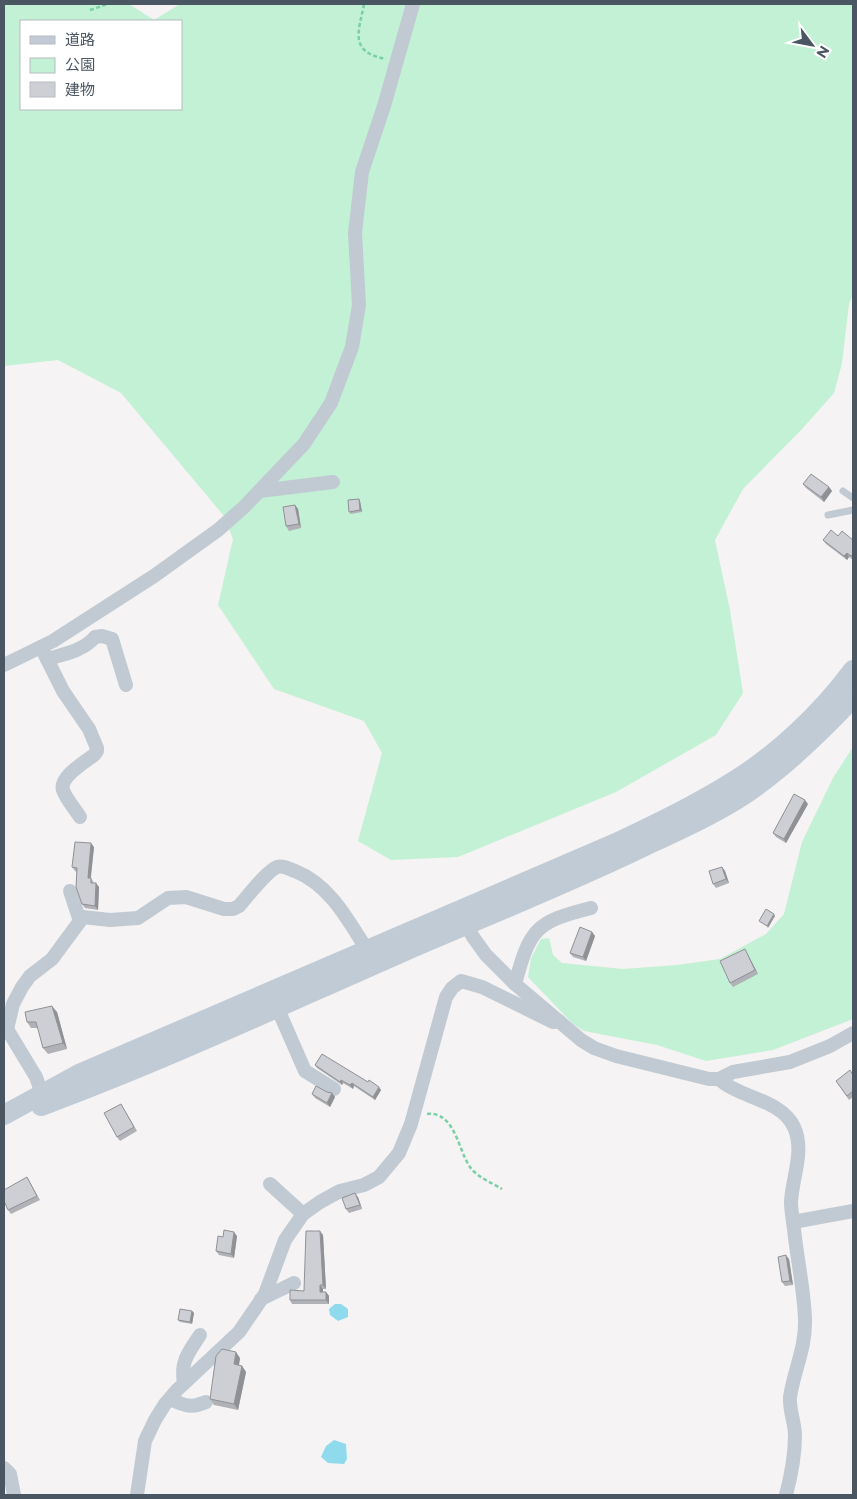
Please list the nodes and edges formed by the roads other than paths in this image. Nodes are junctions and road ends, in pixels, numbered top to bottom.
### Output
1 (413, 4) edge
2 (333, 482) dead end
3 (843, 491) dead end
4 (260, 492) junction
5 (853, 498) edge
6 (853, 510) edge
7 (828, 515) dead end
8 (44, 653) junction
9 (4, 665) edge
10 (853, 670) edge
11 (126, 684) dead end
12 (853, 698) edge
13 (80, 817) dead end
14 (70, 892) dead end
15 (591, 908) dead end
16 (463, 918) junction
17 (80, 920) junction
18 (367, 950) junction
19 (515, 984) junction
20 (278, 1007) junction
21 (559, 1021) junction
22 (6, 1029) edge
23 (853, 1033) edge
24 (719, 1079) junction
25 (334, 1089) dead end
26 (42, 1094) junction
27 (4, 1117) edge
28 (270, 1184) dead end
29 (853, 1211) edge
30 (303, 1214) junction
31 (793, 1222) junction
32 (294, 1283) dead end
33 (262, 1299) junction
34 (200, 1335) dead end
35 (184, 1383) junction
36 (170, 1399) junction
37 (206, 1402) dead end
38 (4, 1468) edge
39 (14, 1495) edge
40 (137, 1495) edge
41 (786, 1495) edge

1 - 4 street
2 - 4 street
3 - 5 lane
4 - 8 street
6 - 7 lane
8 - 9 street
8 - 11 street
8 - 13 street
10 - 16 street
12 - 16 street
14 - 17 street
15 - 19 street
16 - 18 street
16 - 19 street
16 - 20 street
17 - 18 street
17 - 22 street
18 - 26 street
19 - 21 street
20 - 25 street
20 - 27 street
21 - 24 street
21 - 30 street
22 - 26 street
23 - 24 street
24 - 31 street
26 - 27 street
28 - 30 street
29 - 31 street
30 - 33 street
31 - 41 street
32 - 33 street
33 - 35 street
34 - 35 street
35 - 36 street
36 - 37 street
36 - 40 street
38 - 39 street

